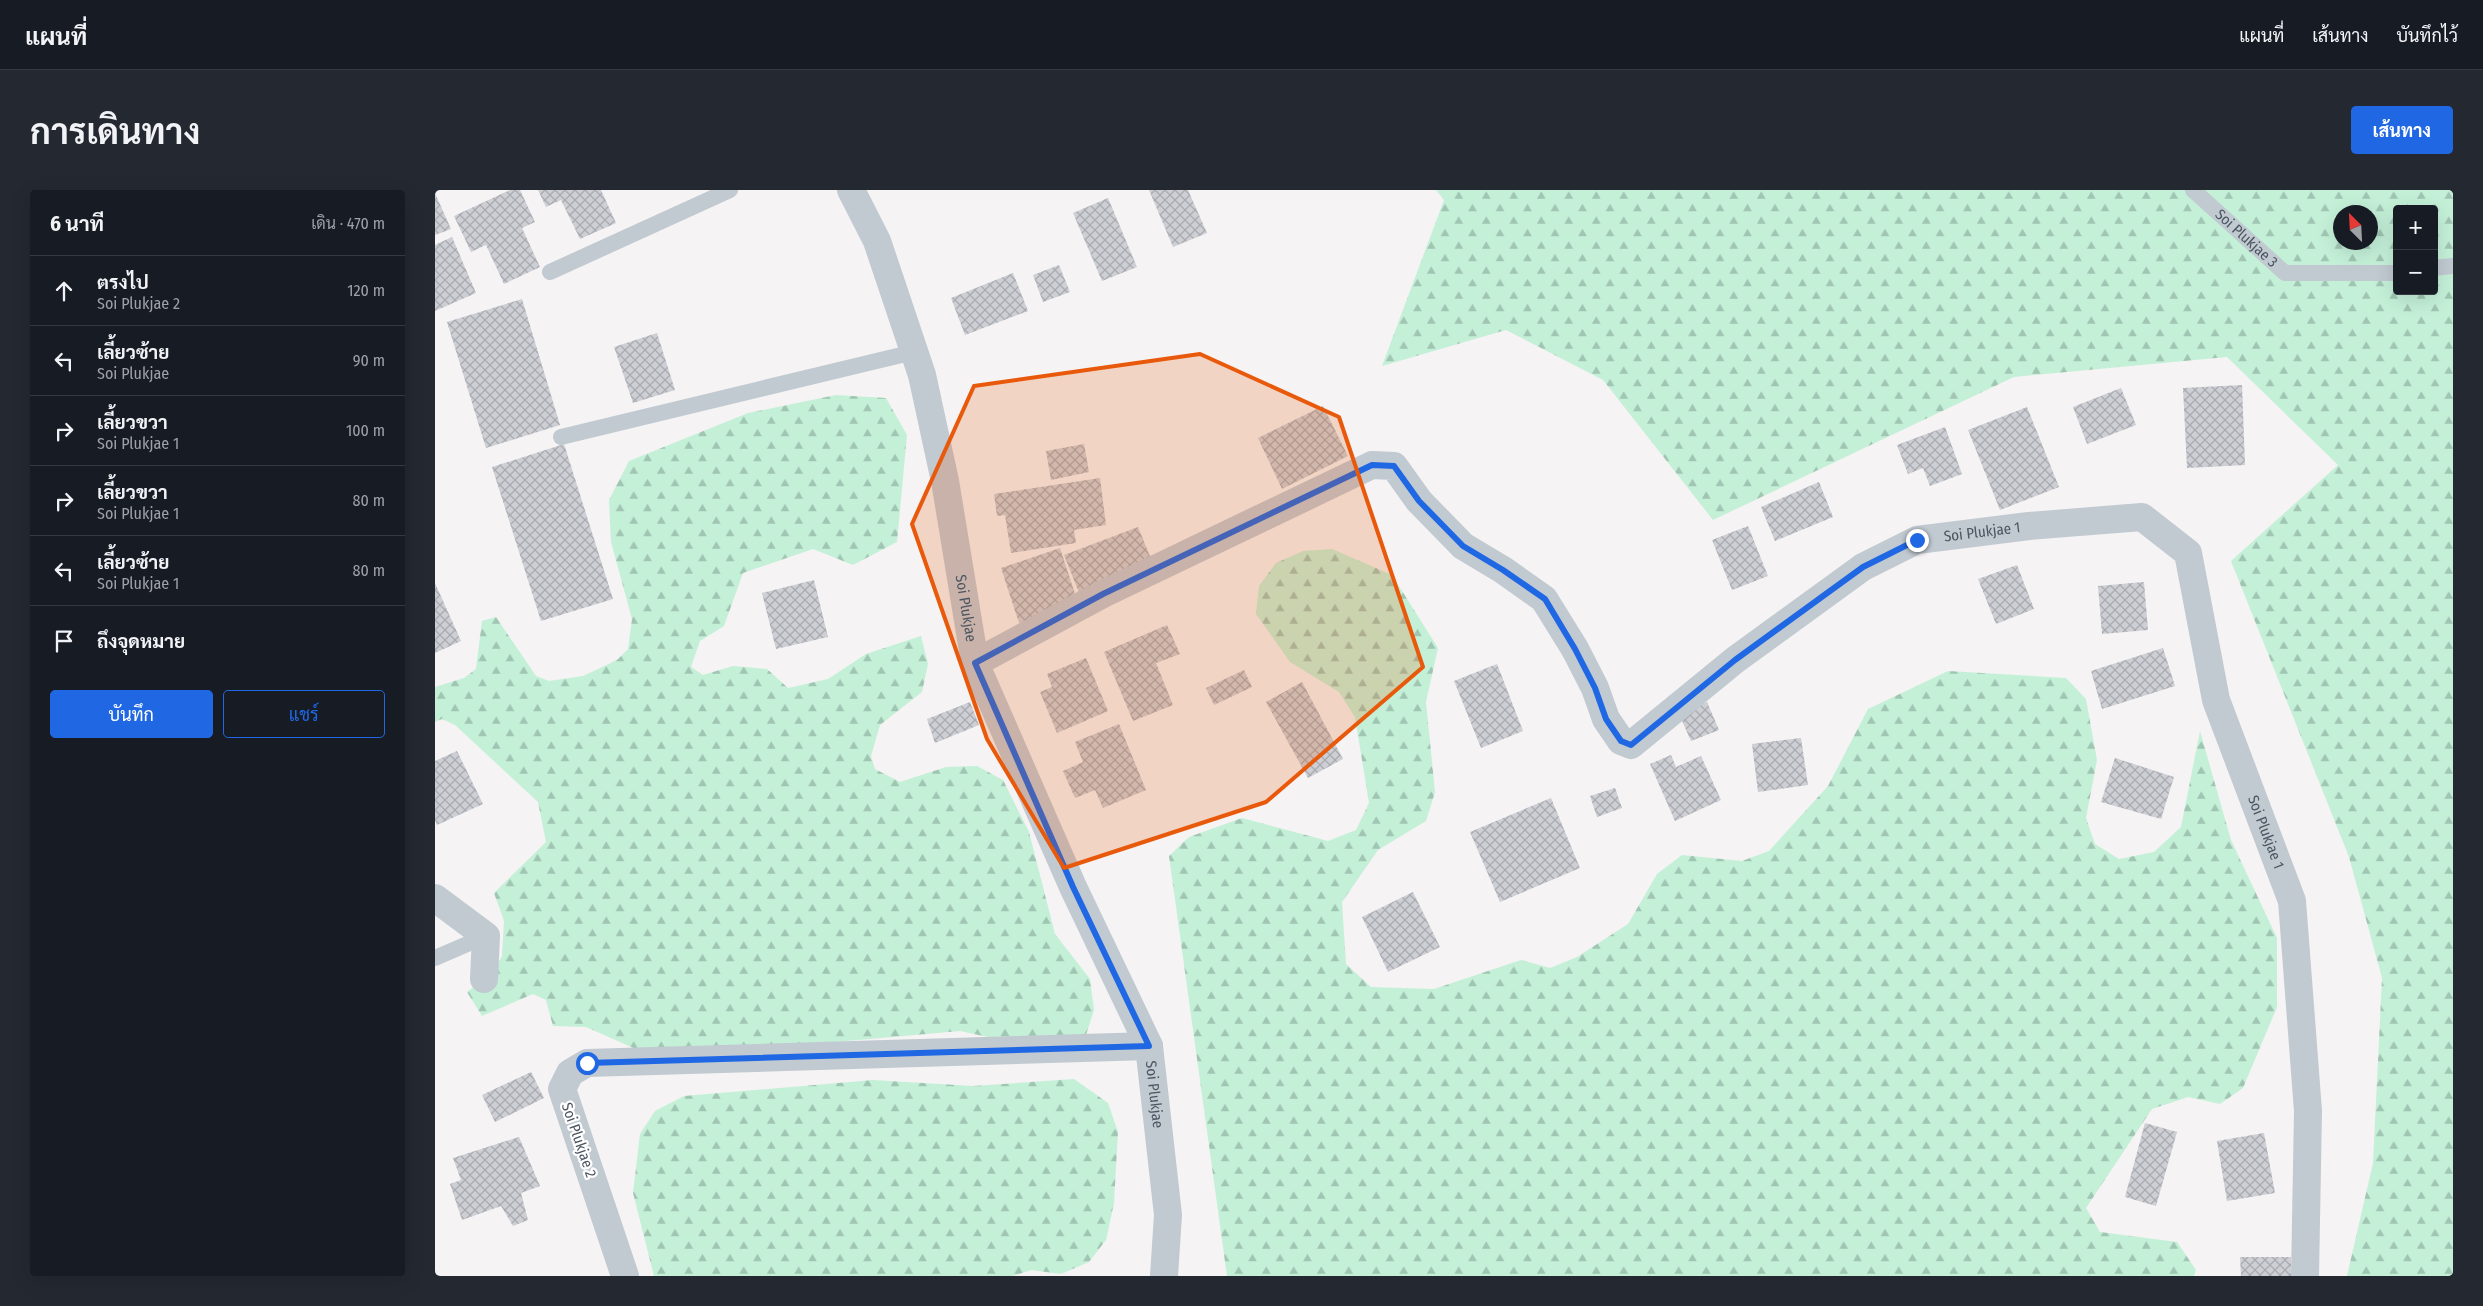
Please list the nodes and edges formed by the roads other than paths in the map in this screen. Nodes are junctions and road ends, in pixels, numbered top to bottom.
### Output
1 (729, 190) edge
2 (851, 190) edge
3 (2193, 190) edge
4 (2453, 266) edge
5 (2438, 268) edge
6 (550, 272) dead end
7 (2393, 274) edge
8 (914, 352) junction
9 (561, 437) dead end
10 (975, 663) junction
11 (435, 898) edge
12 (487, 936) junction
13 (435, 958) edge
14 (484, 979) dead end
15 (1149, 1046) junction
16 (625, 1276) edge
17 (1164, 1276) edge
18 (2305, 1276) edge

1 - 6 lane
2 - 8 street, Soi Plukjae
3 - 7 lane, Soi Plukjae 3
4 - 5 lane
8 - 9 lane
8 - 10 street, Soi Plukjae
10 - 15 street, Soi Plukjae
10 - 18 street, Soi Plukjae 1
11 - 12 street
12 - 13 lane
12 - 14 street
15 - 16 street, Soi Plukjae 2
15 - 17 street, Soi Plukjae

